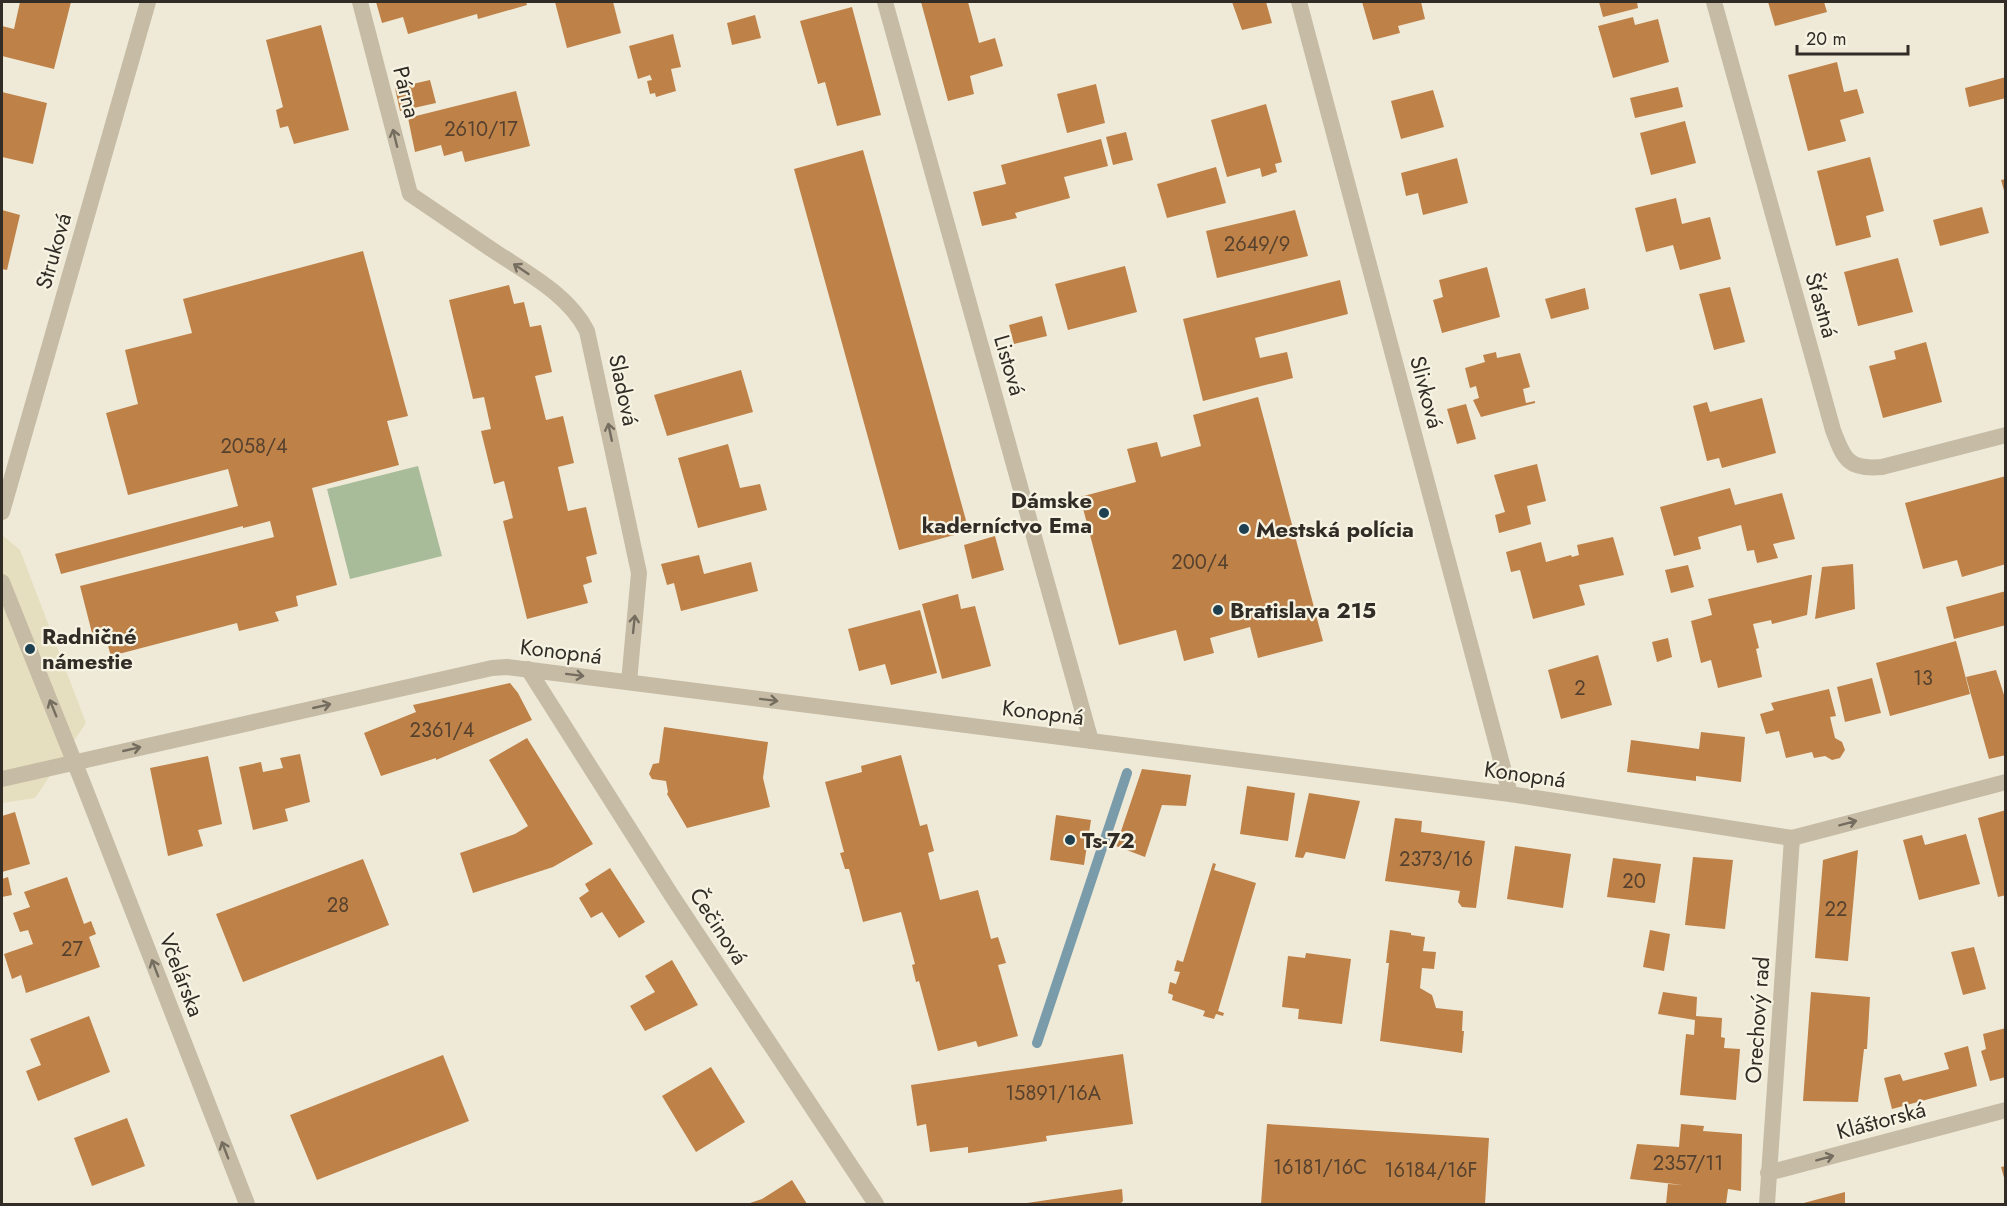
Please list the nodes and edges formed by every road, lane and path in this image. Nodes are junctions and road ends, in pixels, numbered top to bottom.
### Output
1 (360, 2) edge
2 (885, 2) edge
3 (1299, 2) edge
4 (1714, 2) edge
5 (151, 3) edge
6 (410, 194) joint
7 (2006, 435) edge
8 (2, 512) edge
9 (2, 582) edge
10 (528, 669) junction
11 (629, 682) junction
12 (1091, 741) junction
13 (75, 762) junction
14 (2, 779) edge
15 (2006, 782) edge
16 (1510, 794) junction
17 (1792, 838) junction
18 (2006, 1110) edge
19 (1768, 1173) junction
20 (247, 1204) edge
21 (876, 1204) edge
22 (1767, 1204) edge

6 -> 1 street, Párna
2 - 12 street, Listová
3 - 16 street, Slivková
4 - 7 street, Šťastná
5 - 8 street, Struková
11 -> 6 street, Sladová
13 -> 9 street
10 -> 11 street, Konopná
13 -> 10 street, Konopná
10 - 21 street, Čečinová
11 -> 12 street, Konopná
12 - 16 street, Konopná
13 - 14 street
20 -> 13 street, Včelárska
17 -> 15 street, Konopná
16 - 17 street, Konopná
17 - 19 street, Orechový rad
19 -> 18 street, Kláštorská
19 - 22 street, Orechový rad

